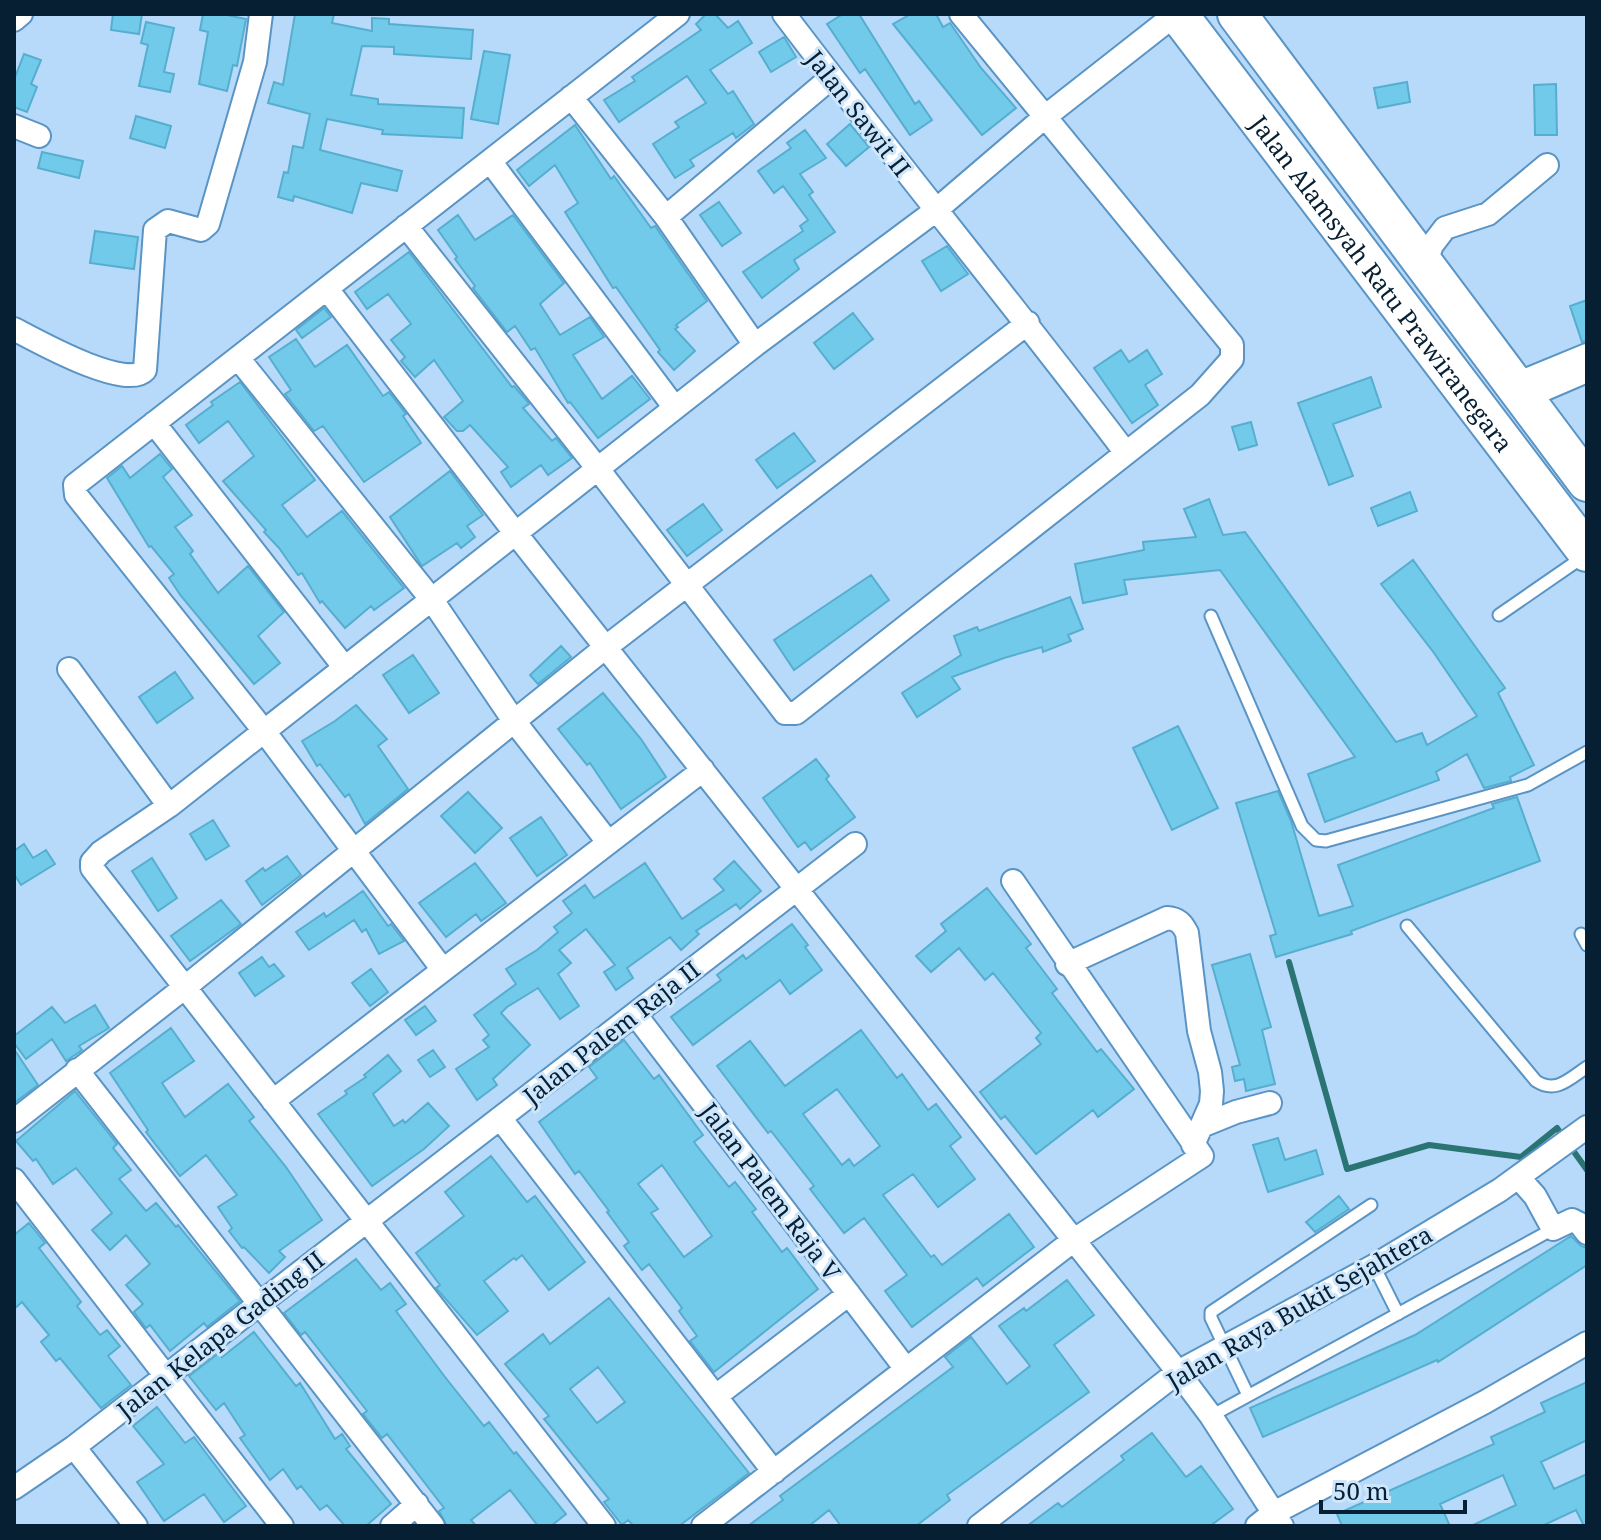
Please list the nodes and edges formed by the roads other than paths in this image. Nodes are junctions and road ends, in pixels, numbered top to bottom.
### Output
1 (21, 14) edge
2 (261, 14) edge
3 (678, 14) edge
4 (784, 14) edge
5 (961, 14) edge
6 (1177, 14) edge
7 (1237, 14) edge
8 (14, 20) edge
9 (832, 77) junction
10 (571, 97) junction
11 (1046, 116) junction
12 (14, 126) edge
13 (39, 136) dead end
14 (490, 161) junction
15 (1547, 165) dead end
16 (935, 211) junction
17 (666, 217) junction
18 (406, 226) junction
19 (1424, 267) junction
20 (327, 289) junction
21 (1028, 323) junction
22 (14, 329) edge
23 (755, 345) junction
24 (1587, 355) edge
25 (238, 358) junction
26 (1587, 371) edge
27 (1512, 384) junction
28 (1463, 389) junction
29 (675, 408) junction
30 (154, 423) junction
31 (1126, 453) junction
32 (598, 469) junction
33 (1587, 482) edge
34 (516, 534) junction
35 (1587, 553) edge
36 (687, 585) junction
37 (432, 600) junction
38 (1499, 615) dead end
39 (1211, 616) dead end
40 (606, 647) junction
41 (345, 668) junction
42 (69, 669) dead end
43 (514, 721) junction
44 (264, 731) junction
45 (1587, 752) edge
46 (703, 770) junction
47 (169, 806) junction
48 (608, 842) junction
49 (855, 844) dead end
50 (353, 851) junction
51 (1013, 881) dead end
52 (797, 889) junction
53 (1407, 926) dead end
54 (1067, 964) junction
55 (443, 970) junction
56 (184, 988) junction
57 (635, 1014) junction
58 (1587, 1067) edge
59 (77, 1070) junction
60 (273, 1101) junction
61 (1270, 1103) dead end
62 (500, 1118) junction
63 (14, 1121) edge
64 (1587, 1127) edge
65 (1198, 1135) junction
66 (1524, 1174) junction
67 (14, 1180) edge
68 (1371, 1205) dead end
69 (366, 1221) junction
70 (1553, 1229) junction
71 (1587, 1233) edge
72 (1074, 1240) junction
73 (1374, 1266) junction
74 (849, 1294) junction
75 (258, 1305) junction
76 (1398, 1314) junction
77 (1587, 1343) edge
78 (1226, 1346) junction
79 (906, 1369) junction
80 (1178, 1372) junction
81 (166, 1376) junction
82 (1248, 1395) junction
83 (716, 1396) junction
84 (1211, 1416) junction
85 (74, 1447) junction
86 (774, 1472) junction
87 (14, 1488) edge
88 (417, 1504) junction
89 (1270, 1522) edge
90 (136, 1526) edge
91 (282, 1526) edge
92 (392, 1526) edge
93 (433, 1526) edge
94 (604, 1526) edge
95 (703, 1526) edge
96 (979, 1526) edge

1 - 8 street
2 - 22 street
3 - 10 street
4 - 9 street, Jalan Sawit II
5 - 11 street
6 - 11 street
6 - 28 highway, Jalan Alamsyah Ratu Prawiranegara
7 - 19 highway, Jalan Alamsyah Ratu Prawiranegara
9 - 16 street, Jalan Sawit II
9 - 17 street
10 - 14 street
10 - 17 street
11 - 16 street
11 - 31 street
12 - 13 street
14 - 18 street
14 - 29 street
15 - 19 street
16 - 21 street, Jalan Sawit II
16 - 23 street
17 - 23 street
18 - 20 street
18 - 32 street
19 - 27 highway, Jalan Alamsyah Ratu Prawiranegara
20 - 25 street
20 - 34 street
21 - 31 street, Jalan Sawit II
21 - 36 street
23 - 29 street
24 - 27 street
25 - 30 street
25 - 37 street
26 - 27 street
27 - 28 highway
27 - 33 highway, Jalan Alamsyah Ratu Prawiranegara
28 - 35 highway, Jalan Alamsyah Ratu Prawiranegara
29 - 32 street
30 - 41 street
30 - 44 street
31 - 36 street
32 - 34 street
32 - 36 street
34 - 37 street
34 - 40 street
35 - 38 lane
36 - 40 street
37 - 41 street
37 - 43 street
39 - 45 lane
40 - 43 street
40 - 46 street
41 - 44 street
42 - 47 street
43 - 48 street
43 - 50 street
44 - 47 street
44 - 50 street
46 - 48 street
46 - 52 street
47 - 56 street
48 - 55 street
49 - 52 street, Jalan Palem Raja II
50 - 55 street
50 - 56 street
51 - 54 street
52 - 57 street, Jalan Palem Raja II
52 - 72 street
53 - 58 lane
54 - 65 street
54 - 65 street
55 - 60 street
56 - 59 street
56 - 60 street
57 - 62 street, Jalan Palem Raja II
57 - 74 street, Jalan Palem Raja V
59 - 63 street
59 - 75 street
60 - 69 street
61 - 65 street
62 - 69 street, Jalan Palem Raja II
62 - 83 street
64 - 66 street, Jalan Raya Bukit Sejahtera
65 - 72 street
66 - 70 street
66 - 73 street, Jalan Raya Bukit Sejahtera
67 - 81 street
68 - 78 lane
69 - 75 street, Jalan Kelapa Gading II
69 - 94 street
70 - 71 street
70 - 76 lane
72 - 79 street
72 - 80 street
73 - 76 lane
73 - 78 street, Jalan Raya Bukit Sejahtera
74 - 79 street, Jalan Palem Raja V
74 - 83 street
75 - 81 street, Jalan Kelapa Gading II
75 - 88 street
76 - 82 lane
77 - 89 street
78 - 80 street, Jalan Raya Bukit Sejahtera
78 - 82 lane
79 - 86 street
80 - 84 street
80 - 96 street, Jalan Raya Bukit Sejahtera
81 - 85 street, Jalan Kelapa Gading II
81 - 91 street
82 - 84 lane
83 - 86 street
84 - 89 street
85 - 87 street, Jalan Kelapa Gading II
85 - 90 street
86 - 95 street
88 - 92 street
88 - 93 street

